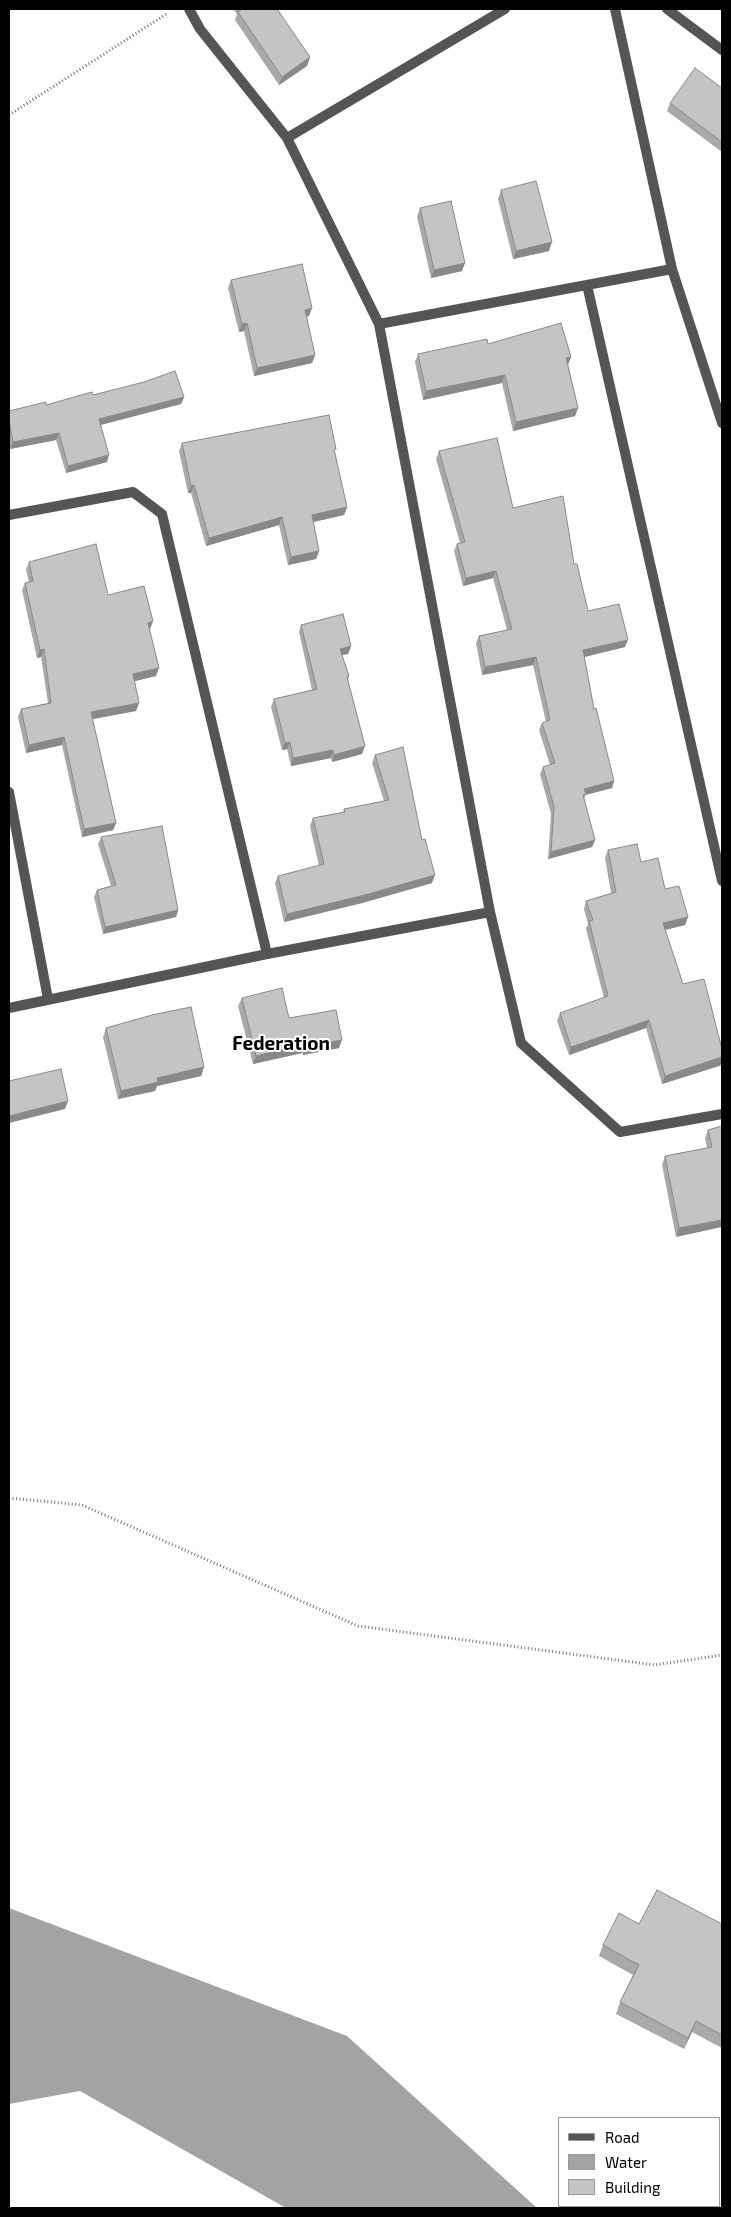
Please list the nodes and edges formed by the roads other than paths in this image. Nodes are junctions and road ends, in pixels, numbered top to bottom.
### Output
1 (189, 9) edge
2 (505, 9) edge
3 (615, 9) edge
4 (667, 9) edge
5 (722, 50) edge
6 (288, 138) junction
7 (672, 269) junction
8 (588, 285) junction
9 (379, 324) junction
10 (722, 423) edge
11 (9, 515) edge
12 (9, 792) edge
13 (722, 881) edge
14 (490, 912) junction
15 (267, 954) junction
16 (48, 999) junction
17 (9, 1008) edge
18 (722, 1114) edge

1 - 6 street
2 - 6 street
3 - 7 street
4 - 5 street
6 - 9 street
7 - 8 street
7 - 10 street
8 - 9 street
8 - 13 street
9 - 14 street
11 - 15 street
12 - 16 street
14 - 15 street
14 - 18 street
15 - 16 street
16 - 17 street

